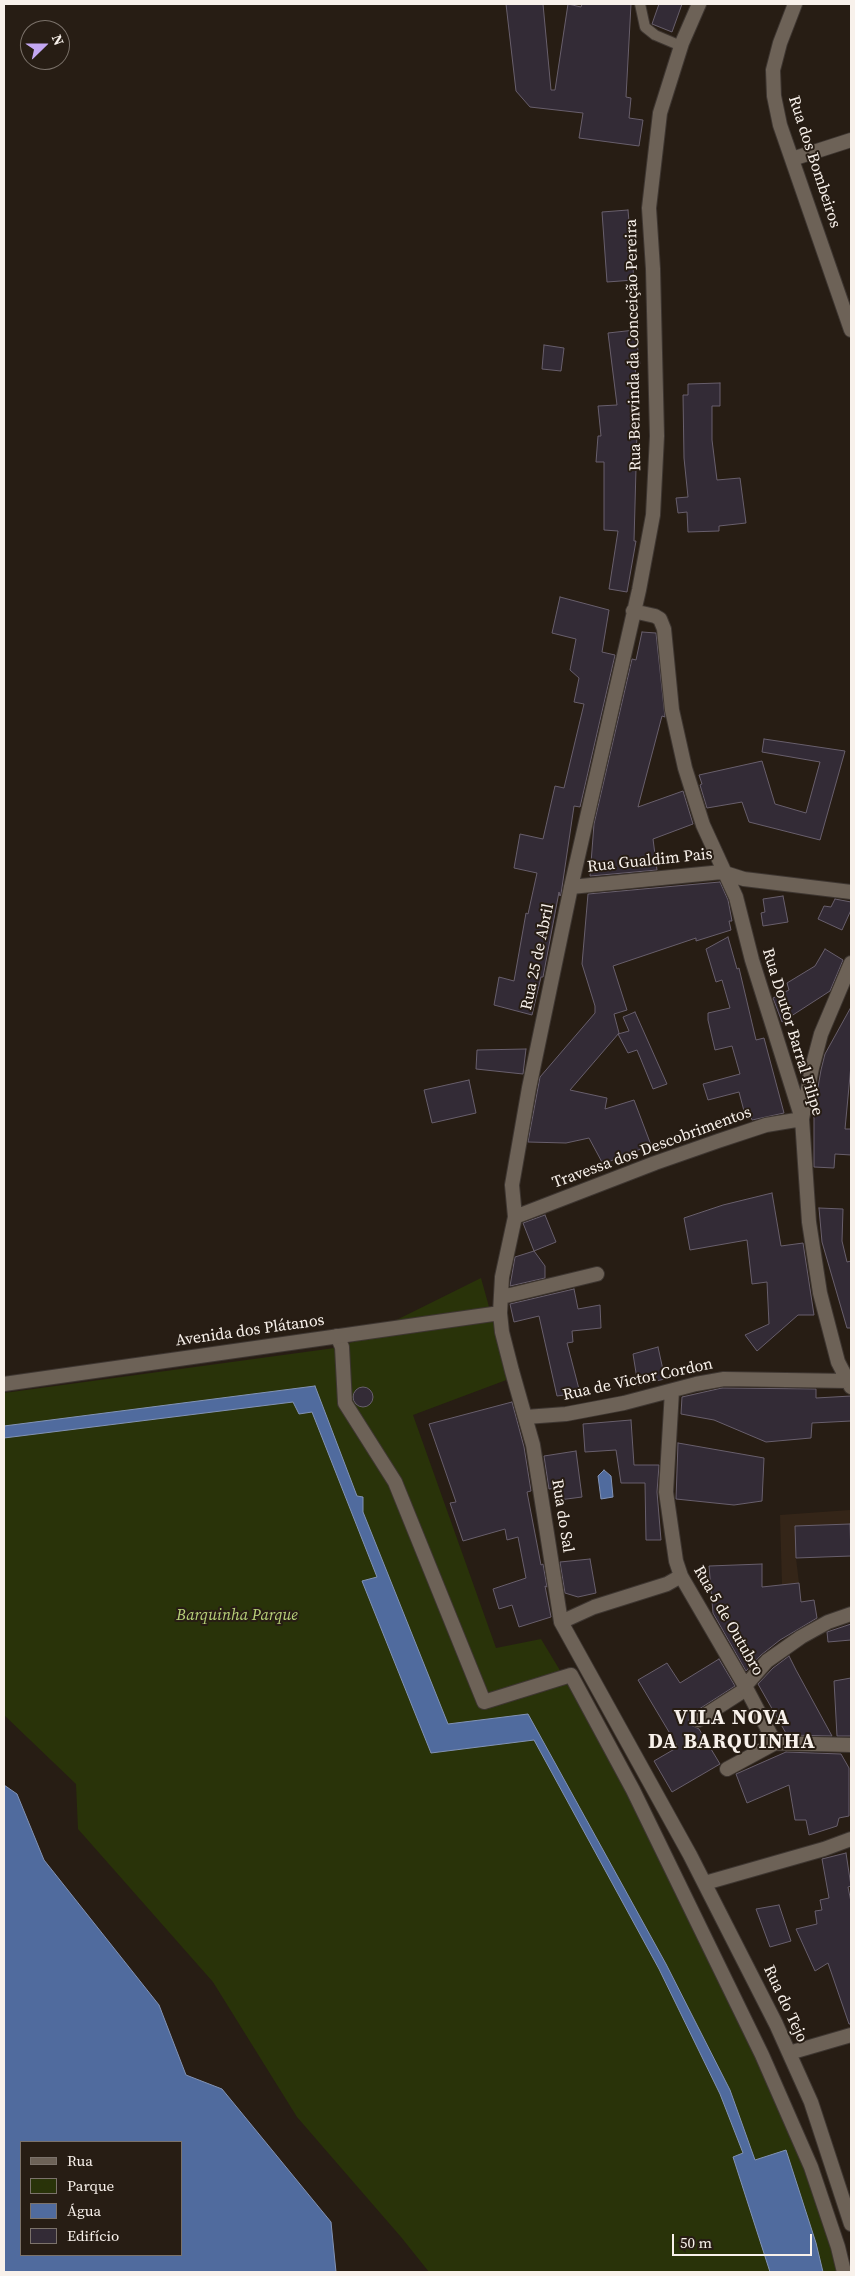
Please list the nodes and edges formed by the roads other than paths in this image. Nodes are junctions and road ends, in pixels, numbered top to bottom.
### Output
1 (640, 4) edge
2 (699, 4) edge
3 (795, 4) edge
4 (681, 46) junction
5 (851, 140) edge
6 (792, 160) junction
7 (851, 330) edge
8 (633, 611) junction
9 (722, 872) junction
10 (571, 887) junction
11 (851, 892) edge
12 (851, 963) edge
13 (802, 1119) junction
14 (515, 1217) junction
15 (597, 1274) dead end
16 (502, 1297) junction
17 (500, 1313) junction
18 (337, 1336) junction
19 (4, 1384) edge
20 (850, 1384) edge
21 (672, 1391) junction
22 (526, 1417) junction
23 (681, 1576) junction
24 (851, 1614) edge
25 (561, 1622) junction
26 (746, 1687) junction
27 (698, 1720) dead end
28 (775, 1743) junction
29 (851, 1745) edge
30 (727, 1769) dead end
31 (851, 1839) edge
32 (705, 1882) junction
33 (851, 2035) edge
34 (789, 2053) junction
35 (851, 2224) edge
36 (844, 2272) edge

1 - 4 lane
2 - 4 street, Rua Benvinda da Conceição Pereira
3 - 6 street, Rua dos Bombeiros
4 - 8 street, Rua Benvinda da Conceição Pereira
5 - 6 street
6 - 7 street, Rua dos Bombeiros
8 - 9 street
8 - 10 street, Rua 25 de Abril
9 - 10 street, Rua Gualdim Pais
9 - 11 street, Rua Gualdim Pais
9 - 13 street, Rua Doutor Barral Filipe
10 - 14 street, Rua 25 de Abril
12 - 13 street
13 - 14 street, Travessa dos Descobrimentos
13 - 20 street, Rua Doutor Barral Filipe
14 - 16 street, Rua 25 de Abril
15 - 16 street
16 - 17 street, Rua 25 de Abril
17 - 18 street, Avenida dos Plátanos
17 - 22 street, Rua do Sal
18 - 19 street, Avenida dos Plátanos
18 - 36 street
20 - 21 street, Rua de Victor Cordon
21 - 22 street, Rua de Victor Cordon
21 - 23 street, Rua 5 de Outubro
22 - 25 street, Rua do Sal
23 - 25 street
23 - 26 street, Rua 5 de Outubro
24 - 26 street
25 - 32 street, Rua do Tejo
26 - 27 street
26 - 28 street, Rua 5 de Outubro
28 - 29 street
28 - 30 street
31 - 32 street
32 - 34 street, Rua do Tejo
33 - 34 street
34 - 35 street, Rua do Tejo

